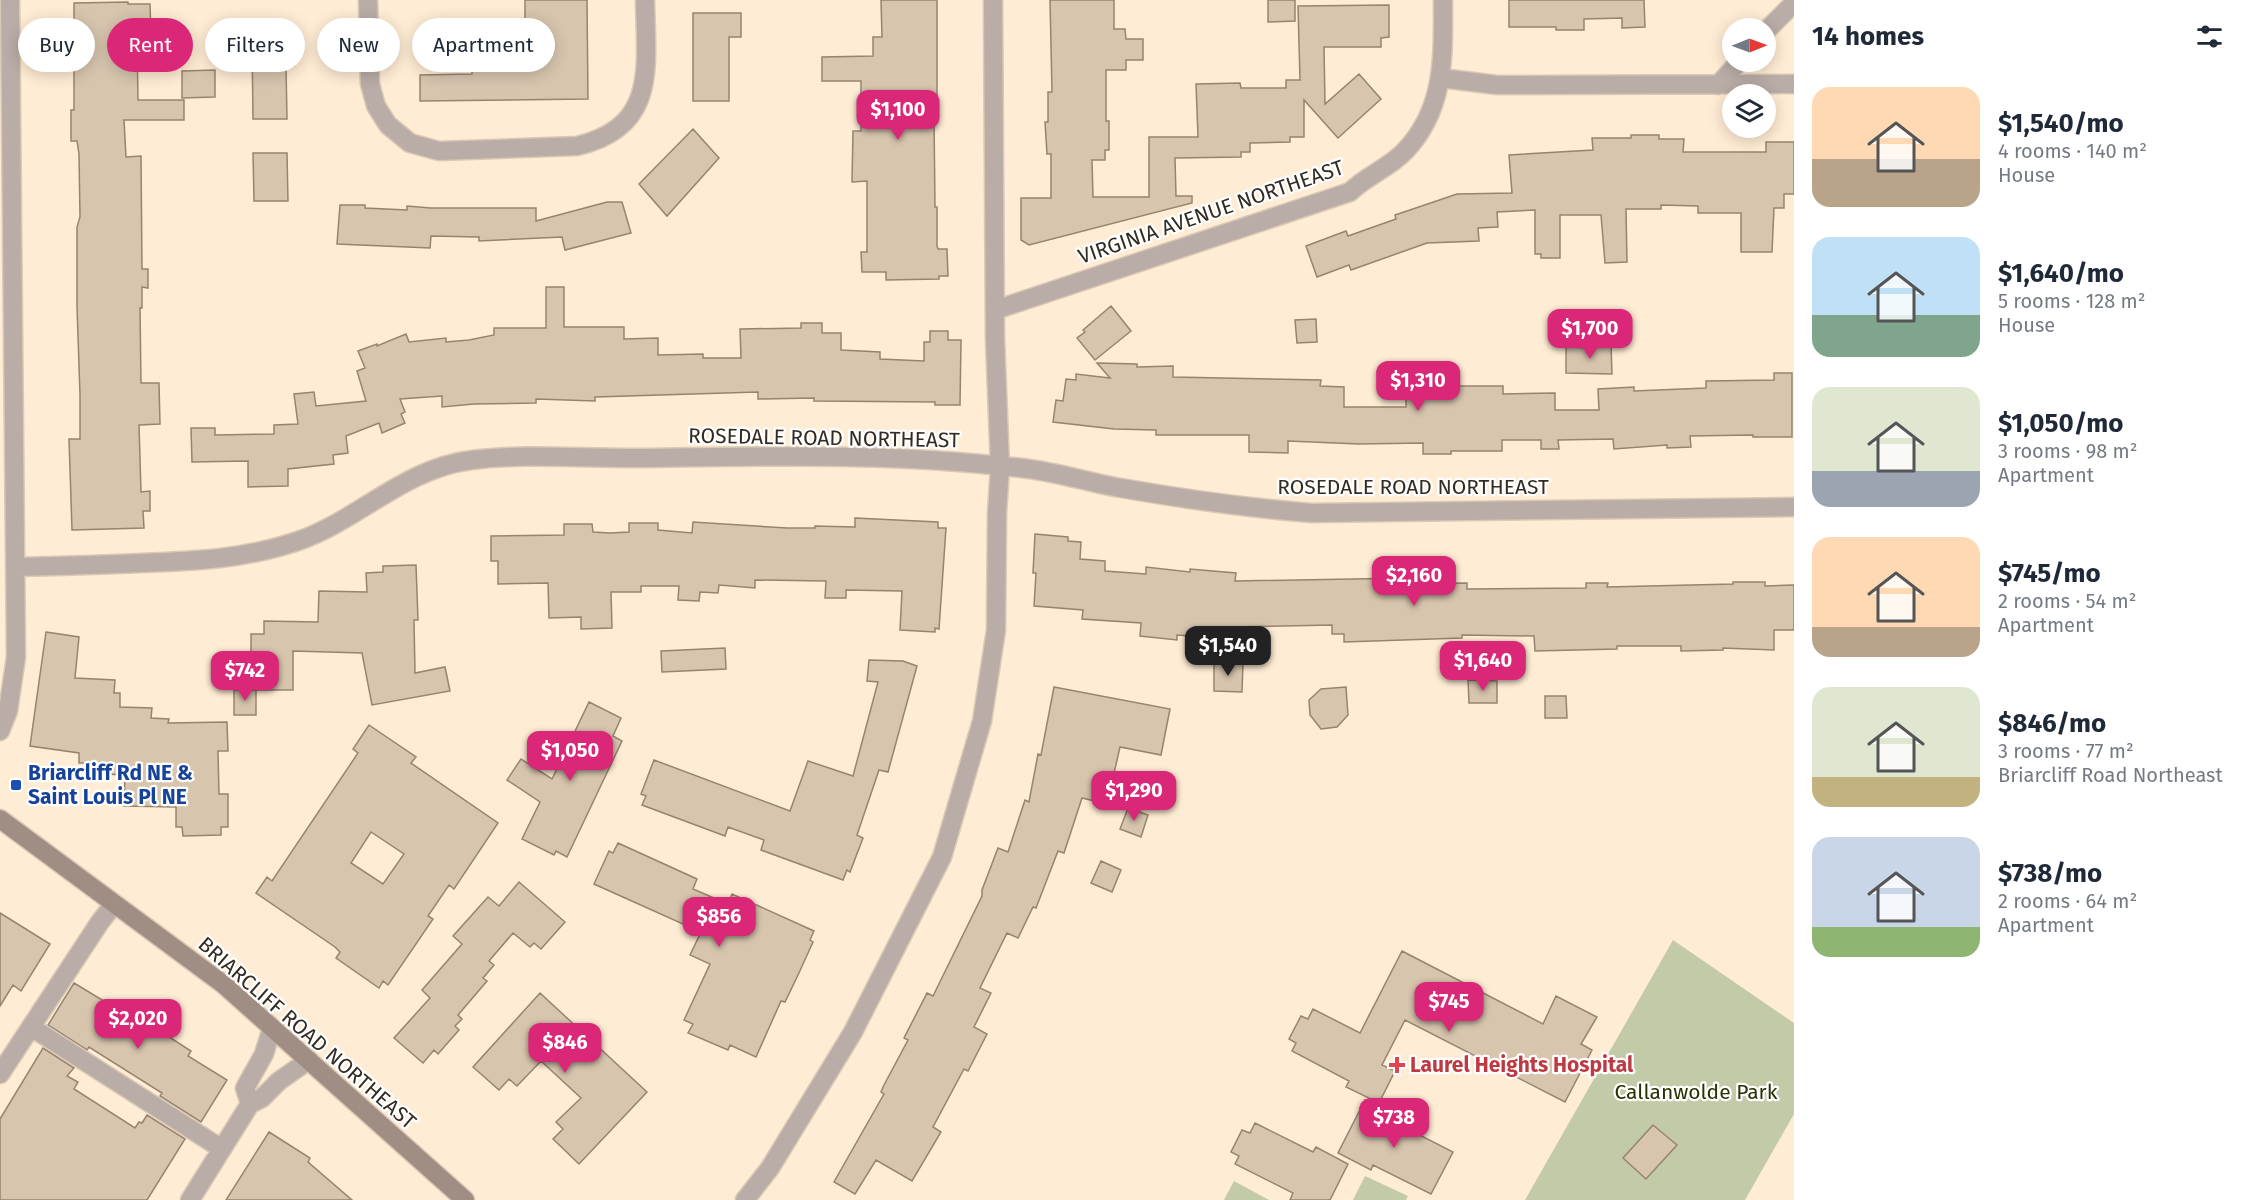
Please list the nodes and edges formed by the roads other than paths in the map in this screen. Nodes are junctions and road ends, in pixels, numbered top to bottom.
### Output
1 (10, 0) edge
2 (368, 0) edge
3 (645, 0) edge
4 (993, 0) edge
5 (1443, 0) edge
6 (1794, 3) edge
7 (1776, 21) edge
8 (1730, 72) edge
9 (1442, 78) junction
10 (1794, 84) edge
11 (1718, 85) junction
12 (994, 310) junction
13 (1000, 467) junction
14 (1794, 507) edge
15 (15, 567) junction
16 (0, 731) edge
17 (0, 819) edge
18 (114, 904) junction
19 (31, 1027) junction
20 (272, 1028) junction
21 (309, 1060) junction
22 (0, 1074) edge
23 (250, 1104) junction
24 (222, 1149) junction
25 (190, 1200) edge
26 (465, 1200) edge
27 (746, 1200) edge

1 - 15 street
2 - 3 street
4 - 12 street
5 - 9 street, VIRGINIA AVENUE NORTHEAST
6 - 7 street
8 - 11 street
9 - 11 street
9 - 12 street, VIRGINIA AVENUE NORTHEAST
10 - 11 street
12 - 13 street
13 - 14 street, ROSEDALE ROAD NORTHEAST
13 - 15 street, ROSEDALE ROAD NORTHEAST
13 - 27 street
15 - 16 street
17 - 18 main road, BRIARCLIFF ROAD NORTHEAST
18 - 19 street
18 - 20 main road, BRIARCLIFF ROAD NORTHEAST
19 - 22 street
19 - 24 street
20 - 21 main road, BRIARCLIFF ROAD NORTHEAST
20 - 23 street
21 - 23 street
21 - 26 main road, BRIARCLIFF ROAD NORTHEAST
23 - 24 street
24 - 25 street

